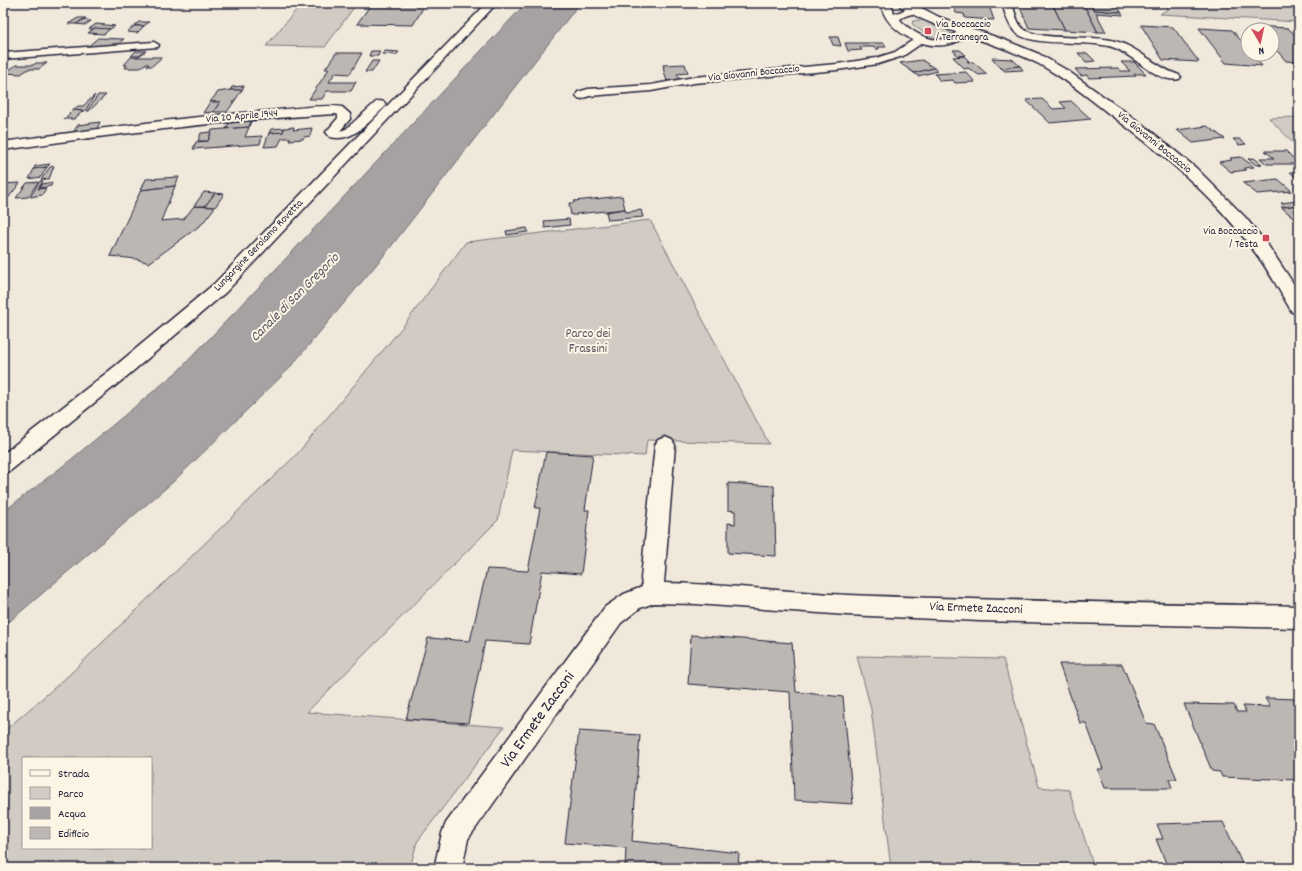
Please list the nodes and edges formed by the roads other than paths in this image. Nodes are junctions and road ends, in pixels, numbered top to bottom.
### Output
1 (492, 3) edge
2 (886, 3) edge
3 (904, 3) edge
4 (1007, 3) edge
5 (914, 10) junction
6 (898, 25) junction
7 (966, 30) junction
8 (921, 39) junction
9 (154, 45) dead end
10 (3, 56) edge
11 (425, 74) junction
12 (1175, 77) dead end
13 (582, 95) dead end
14 (3, 146) edge
15 (1294, 288) edge
16 (1299, 308) edge
17 (665, 445) dead end
18 (3, 465) edge
19 (654, 593) junction
20 (1299, 617) edge
21 (448, 868) edge

1 - 11 street, Lungargine Gerolamo Rovetta
2 - 6 street
3 - 5 street, Via Giovanni Boccaccio
4 - 12 street
5 - 6 street
5 - 7 street, Via Giovanni Boccaccio
6 - 8 street
7 - 8 street
7 - 15 street, Via Giovanni Boccaccio
8 - 13 street, Via Giovanni Boccaccio
9 - 10 street
11 - 14 street, Via 20 Aprile 1944
11 - 18 street, Lungargine Gerolamo Rovetta
15 - 16 street, Via Giovanni Boccaccio
17 - 19 street
19 - 20 street, Via Ermete Zacconi
19 - 21 street, Via Ermete Zacconi

